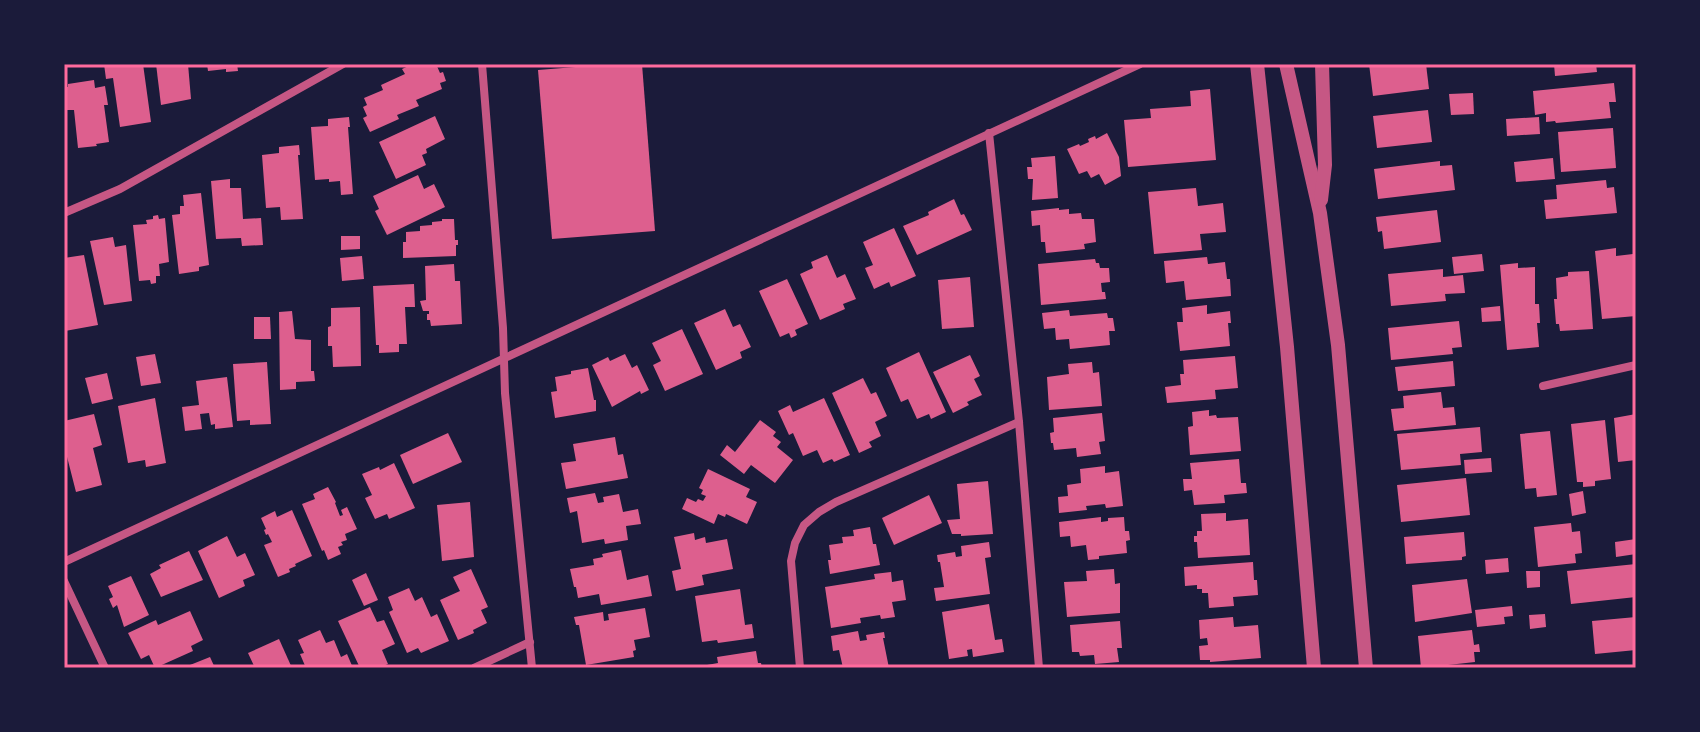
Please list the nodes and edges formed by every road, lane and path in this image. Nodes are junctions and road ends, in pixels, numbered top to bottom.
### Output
1 (343, 64) edge
2 (482, 64) edge
3 (1140, 64) edge
4 (1257, 64) edge
5 (1286, 64) edge
6 (1322, 64) edge
7 (989, 133) junction
8 (64, 213) edge
9 (1320, 213) junction
10 (504, 358) junction
11 (1636, 365) edge
12 (1543, 386) dead end
13 (1019, 422) junction
14 (64, 562) edge
15 (64, 581) edge
16 (530, 642) junction
17 (105, 668) edge
18 (474, 668) edge
19 (532, 668) edge
20 (800, 668) edge
21 (1039, 668) edge
22 (1314, 668) edge
23 (1366, 668) edge

1 - 8 street
2 - 10 street
3 - 7 street
4 - 22 street
5 - 9 street
6 - 9 street
7 - 10 street
7 - 13 street
9 - 23 street
10 - 14 street
10 - 16 street
11 - 12 street
13 - 20 street
13 - 21 street
15 - 17 street
16 - 18 street
16 - 19 street

